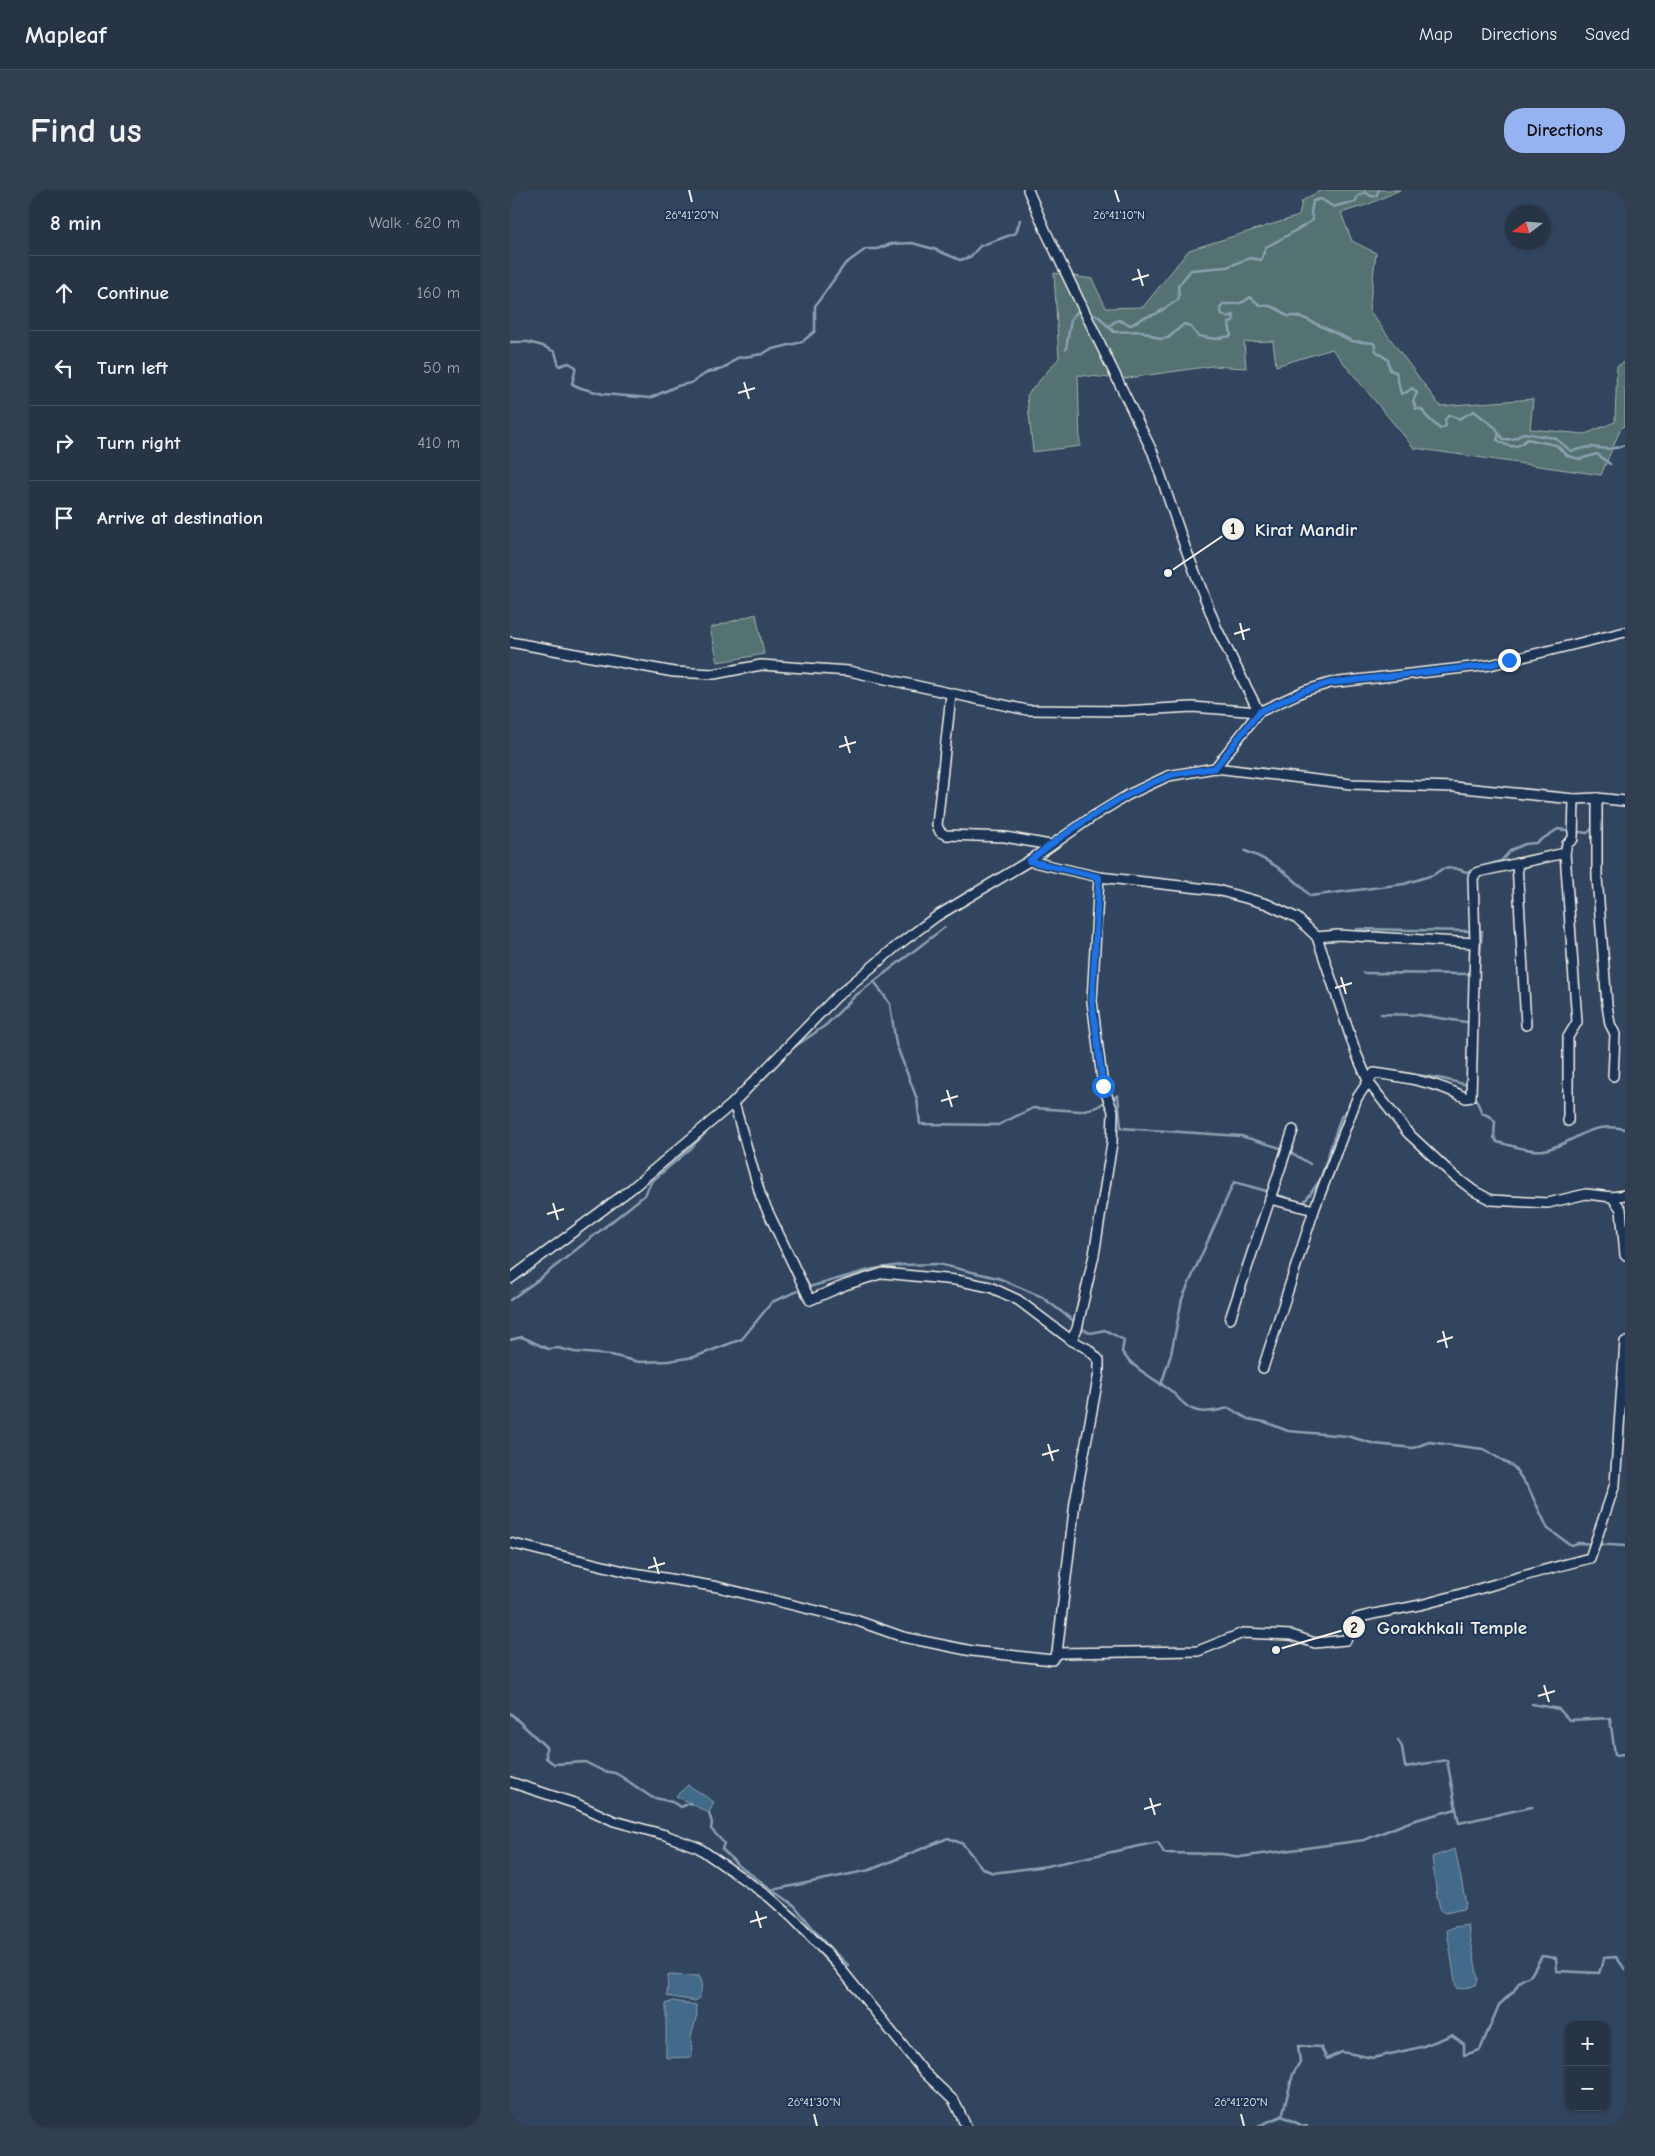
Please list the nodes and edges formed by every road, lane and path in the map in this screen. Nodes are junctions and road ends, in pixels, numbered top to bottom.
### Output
1 (1028, 190) edge
2 (1625, 632) edge
3 (510, 642) edge
4 (951, 695) junction
5 (1259, 712) junction
6 (1215, 768) junction
7 (1597, 798) junction
8 (1574, 799) junction
9 (1625, 801) edge
10 (1050, 845) junction
11 (1565, 854) junction
12 (1029, 861) junction
13 (1517, 863) junction
14 (1099, 877) junction
15 (1317, 937) junction
16 (1475, 943) junction
17 (1526, 1025) dead end
18 (1614, 1076) dead end
19 (1369, 1082) junction
20 (732, 1104) junction
21 (1568, 1121) dead end
22 (1294, 1130) dead end
23 (1625, 1195) edge
24 (1612, 1197) junction
25 (1270, 1199) junction
26 (1314, 1210) junction
27 (1625, 1256) edge
28 (510, 1279) edge
29 (1230, 1319) dead end
30 (1071, 1340) junction
31 (1625, 1342) edge
32 (1262, 1368) dead end
33 (510, 1543) edge
34 (1057, 1654) junction
35 (510, 1782) edge
36 (966, 2126) edge

1 - 5 street
2 - 5 street
3 - 4 street
4 - 5 street
4 - 10 street
5 - 6 street
6 - 8 street
6 - 10 street
7 - 8 street
7 - 9 street
7 - 18 street
8 - 11 street
10 - 12 street
11 - 13 street
11 - 21 street
12 - 14 street
12 - 20 street
13 - 16 street
13 - 17 street
14 - 15 street
14 - 30 street
15 - 16 street
15 - 19 street
16 - 19 street
19 - 24 street
19 - 26 street
20 - 28 street
20 - 30 street
22 - 25 street
23 - 24 street
24 - 27 street
25 - 26 street
25 - 29 street
26 - 32 street
30 - 34 street
31 - 34 street
33 - 34 street
35 - 36 street

